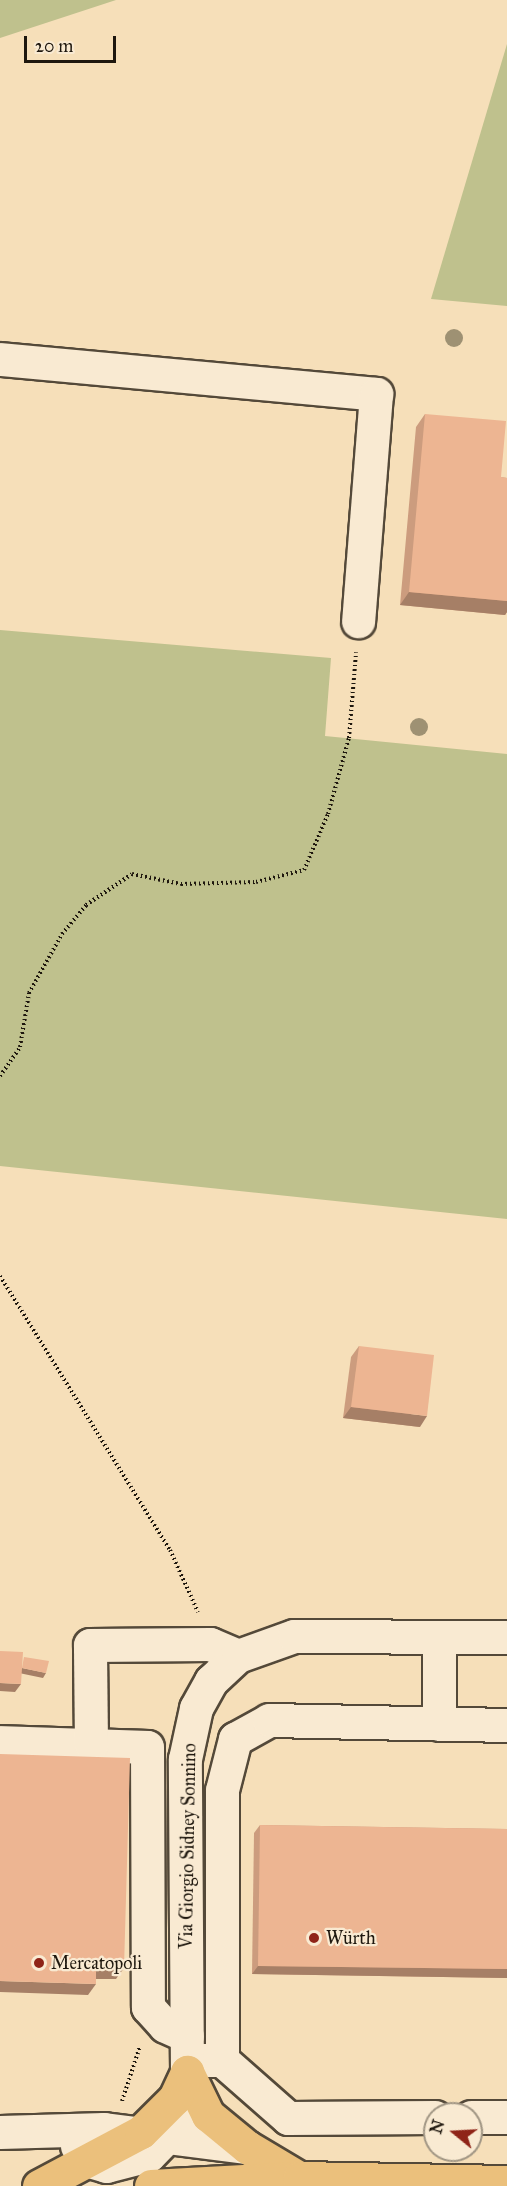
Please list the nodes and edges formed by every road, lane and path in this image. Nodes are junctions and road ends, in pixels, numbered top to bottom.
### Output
1 (0, 359) edge
2 (358, 621) joint
3 (0, 1076) edge
4 (0, 1276) edge
5 (439, 1637) junction
6 (507, 1637) edge
7 (224, 1650) junction
8 (439, 1724) junction
9 (507, 1725) edge
10 (0, 1742) edge
11 (90, 1745) junction
12 (148, 2007) junction
13 (222, 2060) junction
14 (188, 2064) junction
15 (122, 2101) dead end
16 (423, 2117) edge
17 (483, 2117) edge
18 (507, 2117) edge
19 (64, 2127) junction
20 (0, 2132) edge
21 (156, 2134) junction
22 (246, 2147) junction
23 (89, 2161) junction
24 (299, 2178) junction
25 (507, 2182) edge
26 (39, 2186) edge
27 (151, 2186) edge

1 - 2 street
2 - 3 path
4 - 7 path
5 - 6 street, Via Giorgio Sidney Sonnino
5 - 7 street, Via Giorgio Sidney Sonnino
5 - 8 street
7 - 11 street
7 - 14 street, Via Giorgio Sidney Sonnino
8 - 9 street
8 - 13 street
10 - 11 street
11 - 12 street
12 - 14 street
12 - 15 path
13 - 14 street
13 - 16 street
14 - 21 main road
14 - 22 main road
17 - 18 street
19 - 20 street
19 - 21 street
19 - 23 street
21 - 22 street
21 - 23 main road
22 - 24 main road
23 - 26 main road
24 - 25 main road
24 - 27 main road

